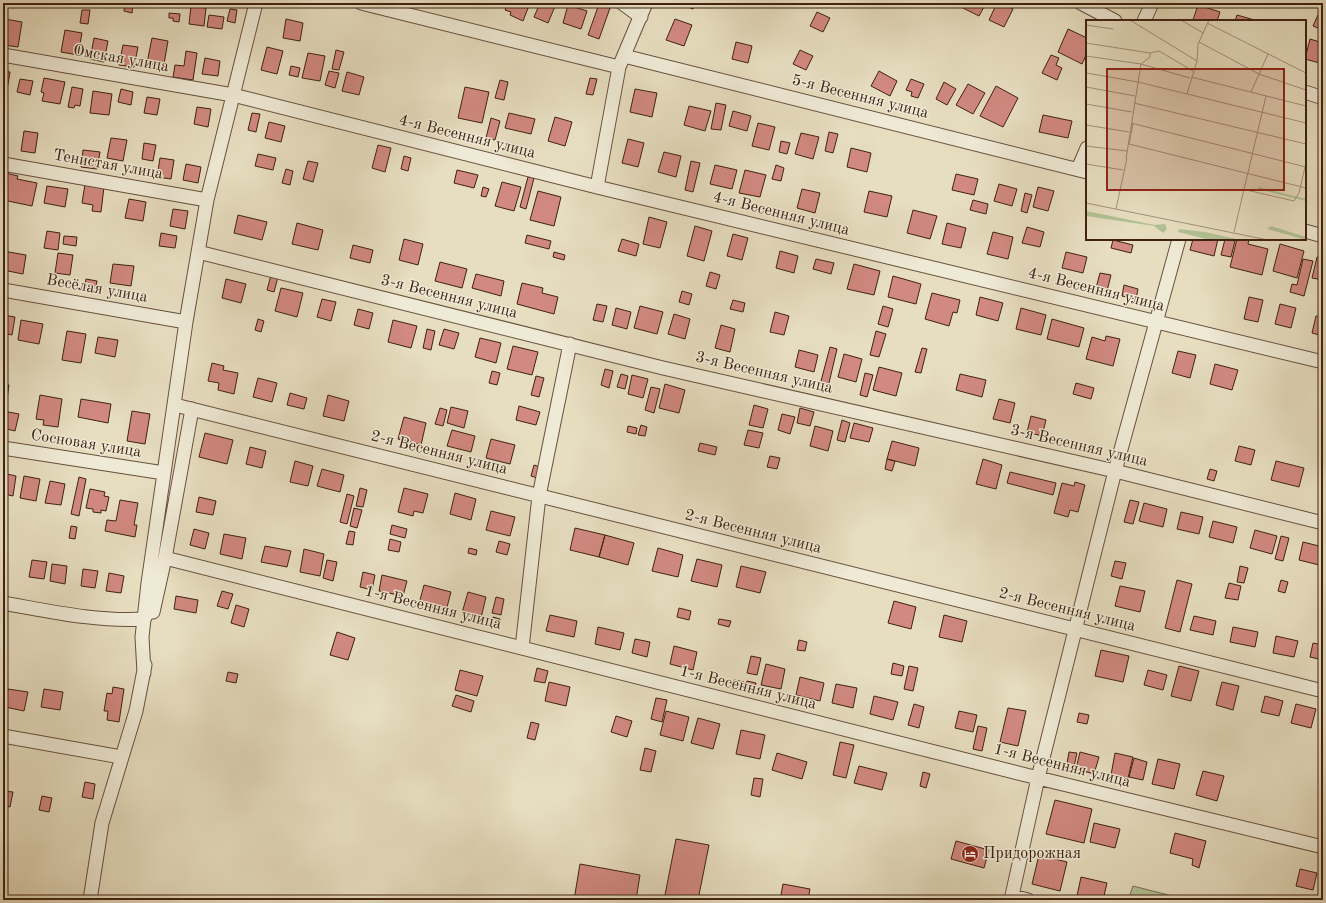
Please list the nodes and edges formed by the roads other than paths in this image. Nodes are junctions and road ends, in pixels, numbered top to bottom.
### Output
1 (256, 3) edge
2 (361, 3) edge
3 (622, 3) edge
4 (646, 3) edge
5 (1081, 3) edge
6 (1152, 3) edge
7 (641, 17) junction
8 (1113, 20) edge
9 (1144, 20) edge
10 (3, 55) edge
11 (622, 62) junction
12 (1306, 92) edge
13 (233, 95) junction
14 (1323, 98) edge
15 (1086, 153) edge
16 (3, 164) edge
17 (1082, 171) edge
18 (597, 187) junction
19 (207, 200) junction
20 (1306, 231) edge
21 (1323, 236) edge
22 (1179, 240) edge
23 (198, 252) junction
24 (3, 290) edge
25 (186, 322) junction
26 (1156, 322) junction
27 (570, 344) junction
28 (1323, 362) edge
29 (175, 406) junction
30 (192, 409) junction
31 (3, 448) edge
32 (1114, 471) junction
33 (164, 473) junction
34 (539, 496) junction
35 (1323, 523) edge
36 (164, 558) junction
37 (154, 602) junction
38 (3, 603) edge
39 (144, 619) junction
40 (1076, 630) junction
41 (522, 648) junction
42 (144, 673) junction
43 (1323, 691) edge
44 (3, 736) edge
45 (121, 757) junction
46 (1038, 778) junction
47 (1323, 847) edge
48 (1011, 898) edge
49 (90, 900) edge
50 (1028, 900) edge

1 - 13 street
2 - 11 street, 5-я Весенняя улица
3 - 7 street
4 - 7 street
5 - 8 street
6 - 9 street
7 - 11 street
10 - 13 street, Омская улица
11 - 17 street, 5-я Весенняя улица
11 - 18 street
12 - 14 street
13 - 18 street, 4-я Весенняя улица
13 - 19 street
15 - 17 street
16 - 19 street, Тенистая улица
18 - 26 street, 4-я Весенняя улица
19 - 23 street
20 - 21 street
22 - 26 street
23 - 25 street
23 - 27 street, 3-я Весенняя улица
24 - 25 street, Весёлая улица
25 - 29 street
26 - 28 street, 4-я Весенняя улица
26 - 32 street
27 - 32 street, 3-я Весенняя улица
27 - 34 street
29 - 30 street, 2-я Весенняя улица
29 - 33 street
30 - 34 street, 2-я Весенняя улица
30 - 36 street
31 - 33 street, Сосновая улица
32 - 35 street, 3-я Весенняя улица
32 - 40 street
33 - 39 street
34 - 40 street, 2-я Весенняя улица
34 - 41 street
36 - 37 street
36 - 41 street, 1-я Весенняя улица
37 - 39 street
37 - 42 street
38 - 39 street
39 - 42 street
40 - 43 street, 2-я Весенняя улица
40 - 46 street
41 - 46 street, 1-я Весенняя улица
42 - 45 street
44 - 45 street
45 - 49 street
46 - 47 street, 1-я Весенняя улица
46 - 48 street
48 - 50 street

